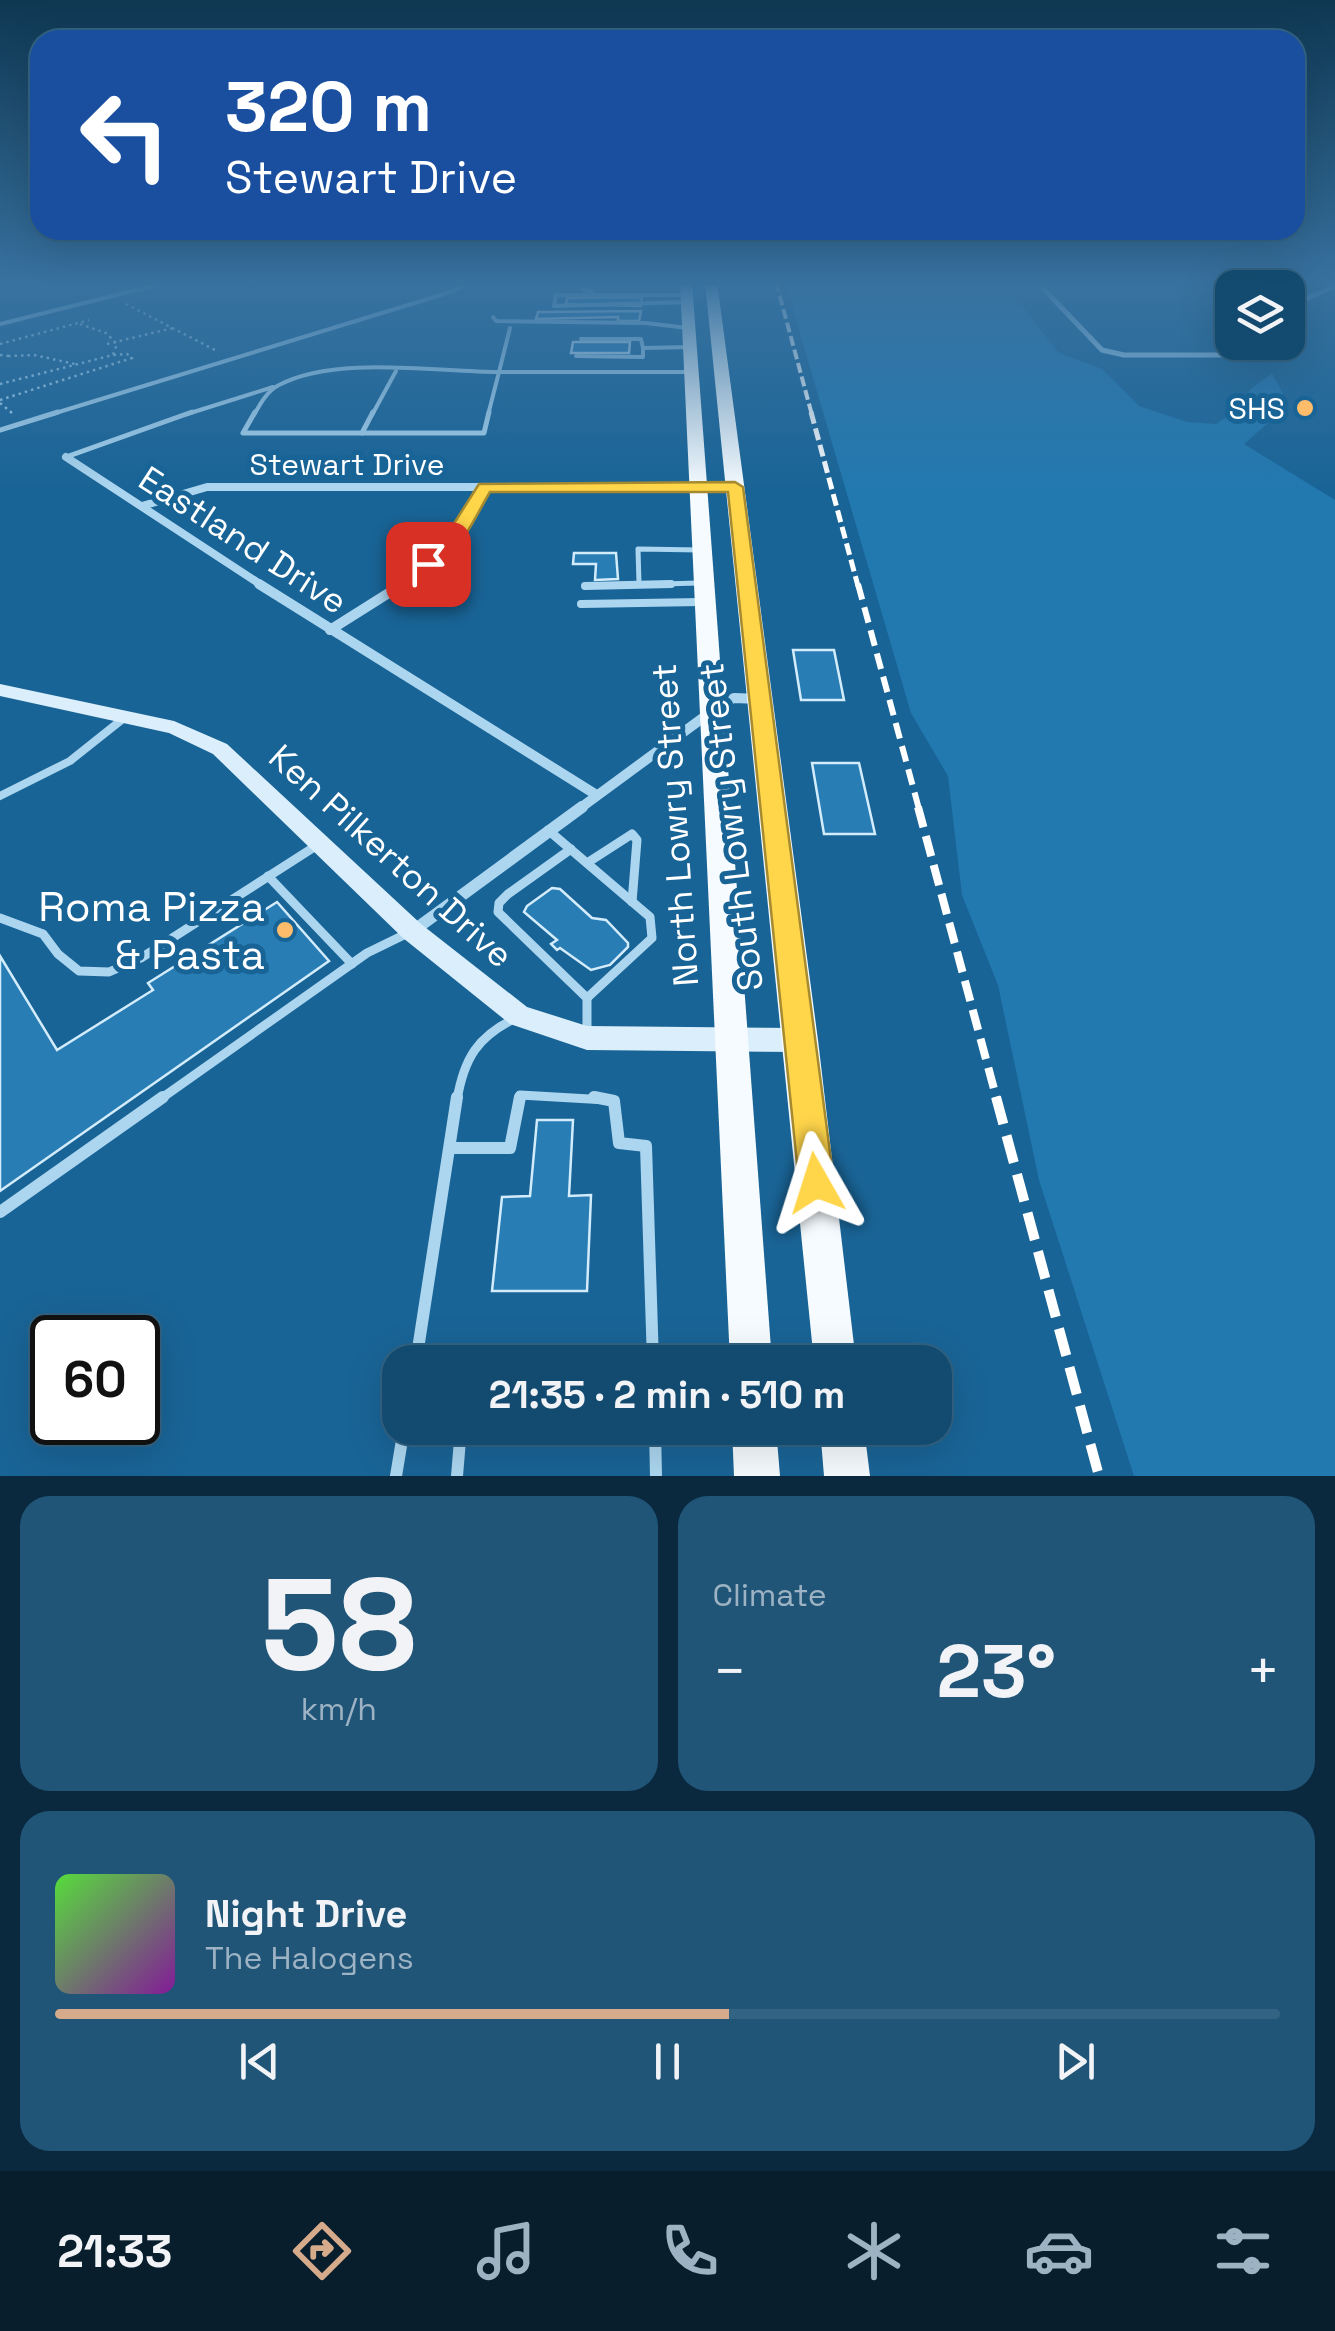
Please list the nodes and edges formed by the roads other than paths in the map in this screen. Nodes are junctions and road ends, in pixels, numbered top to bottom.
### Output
1 (258, 351) edge
2 (505, 351) edge
3 (567, 351) edge
4 (643, 351) edge
5 (694, 351) edge
6 (703, 351) edge
7 (1106, 351) edge
8 (1215, 355) edge
9 (576, 356) dead end
10 (396, 371) junction
11 (501, 372) junction
12 (274, 387) junction
13 (0, 430) edge
14 (362, 433) junction
15 (66, 457) joint
16 (698, 486) junction
17 (485, 487) junction
18 (735, 487) junction
19 (142, 506) junction
20 (702, 550) junction
21 (638, 582) junction
22 (584, 586) dead end
23 (704, 592) junction
24 (580, 604) dead end
25 (330, 630) junction
26 (0, 690) edge
27 (761, 699) junction
28 (712, 714) junction
29 (124, 718) junction
30 (596, 794) junction
31 (0, 795) edge
32 (548, 830) junction
33 (320, 844) junction
34 (571, 850) junction
35 (587, 863) junction
36 (268, 876) junction
37 (632, 902) junction
38 (0, 918) edge
39 (412, 931) junction
40 (352, 964) junction
41 (588, 998) junction
42 (520, 1016) junction
43 (587, 1038) junction
44 (734, 1040) junction
45 (801, 1040) junction
46 (450, 1148) junction
47 (0, 1212) edge
48 (419, 1345) edge
49 (652, 1345) edge
50 (750, 1345) edge
51 (833, 1345) edge
52 (401, 1445) edge
53 (460, 1445) edge
54 (655, 1445) edge
55 (755, 1445) edge
56 (844, 1445) edge
57 (396, 1476) edge
58 (458, 1476) edge
59 (656, 1476) edge
60 (757, 1476) edge
61 (847, 1476) edge

1 - 13 lane
2 - 11 lane
3 - 11 lane
4 - 9 lane
5 - 16 main road, North Lowry Street
6 - 18 main road, South Lowry Street
7 - 8 street
10 - 11 lane
10 - 12 lane
10 - 14 lane
11 - 14 lane
12 - 14 lane
12 - 15 lane
15 - 19 street, Eastland Drive
16 - 17 street, Stewart Drive
16 - 18 street, Stewart Drive
16 - 20 main road, North Lowry Street
17 - 19 street, Stewart Drive
17 - 25 street
18 - 27 main road, South Lowry Street
19 - 25 street, Eastland Drive
20 - 21 lane
20 - 23 main road, North Lowry Street
21 - 22 lane
21 - 23 lane
23 - 24 lane
23 - 28 main road, North Lowry Street
25 - 30 street, Eastland Drive
26 - 29 street, Ken Pilkerton Drive
27 - 28 street
27 - 45 main road, South Lowry Street
28 - 30 street
28 - 44 main road, North Lowry Street
29 - 31 lane
29 - 33 street, Ken Pilkerton Drive
30 - 32 street
32 - 34 lane
32 - 39 street
33 - 36 lane
33 - 39 street, Ken Pilkerton Drive
34 - 35 lane
34 - 41 lane
35 - 37 lane
35 - 37 lane
36 - 38 lane
36 - 40 lane
37 - 41 lane
39 - 40 lane
39 - 42 street, Ken Pilkerton Drive
40 - 47 lane
41 - 43 lane
42 - 43 street, Ken Pilkerton Drive
42 - 46 lane
43 - 44 street, Ken Pilkerton Drive
44 - 45 street, Ken Pilkerton Drive
44 - 50 main road, North Lowry Street
45 - 51 main road, South Lowry Street
46 - 48 lane
46 - 49 lane
52 - 57 lane
53 - 58 lane
54 - 59 lane
55 - 60 main road
56 - 61 main road

